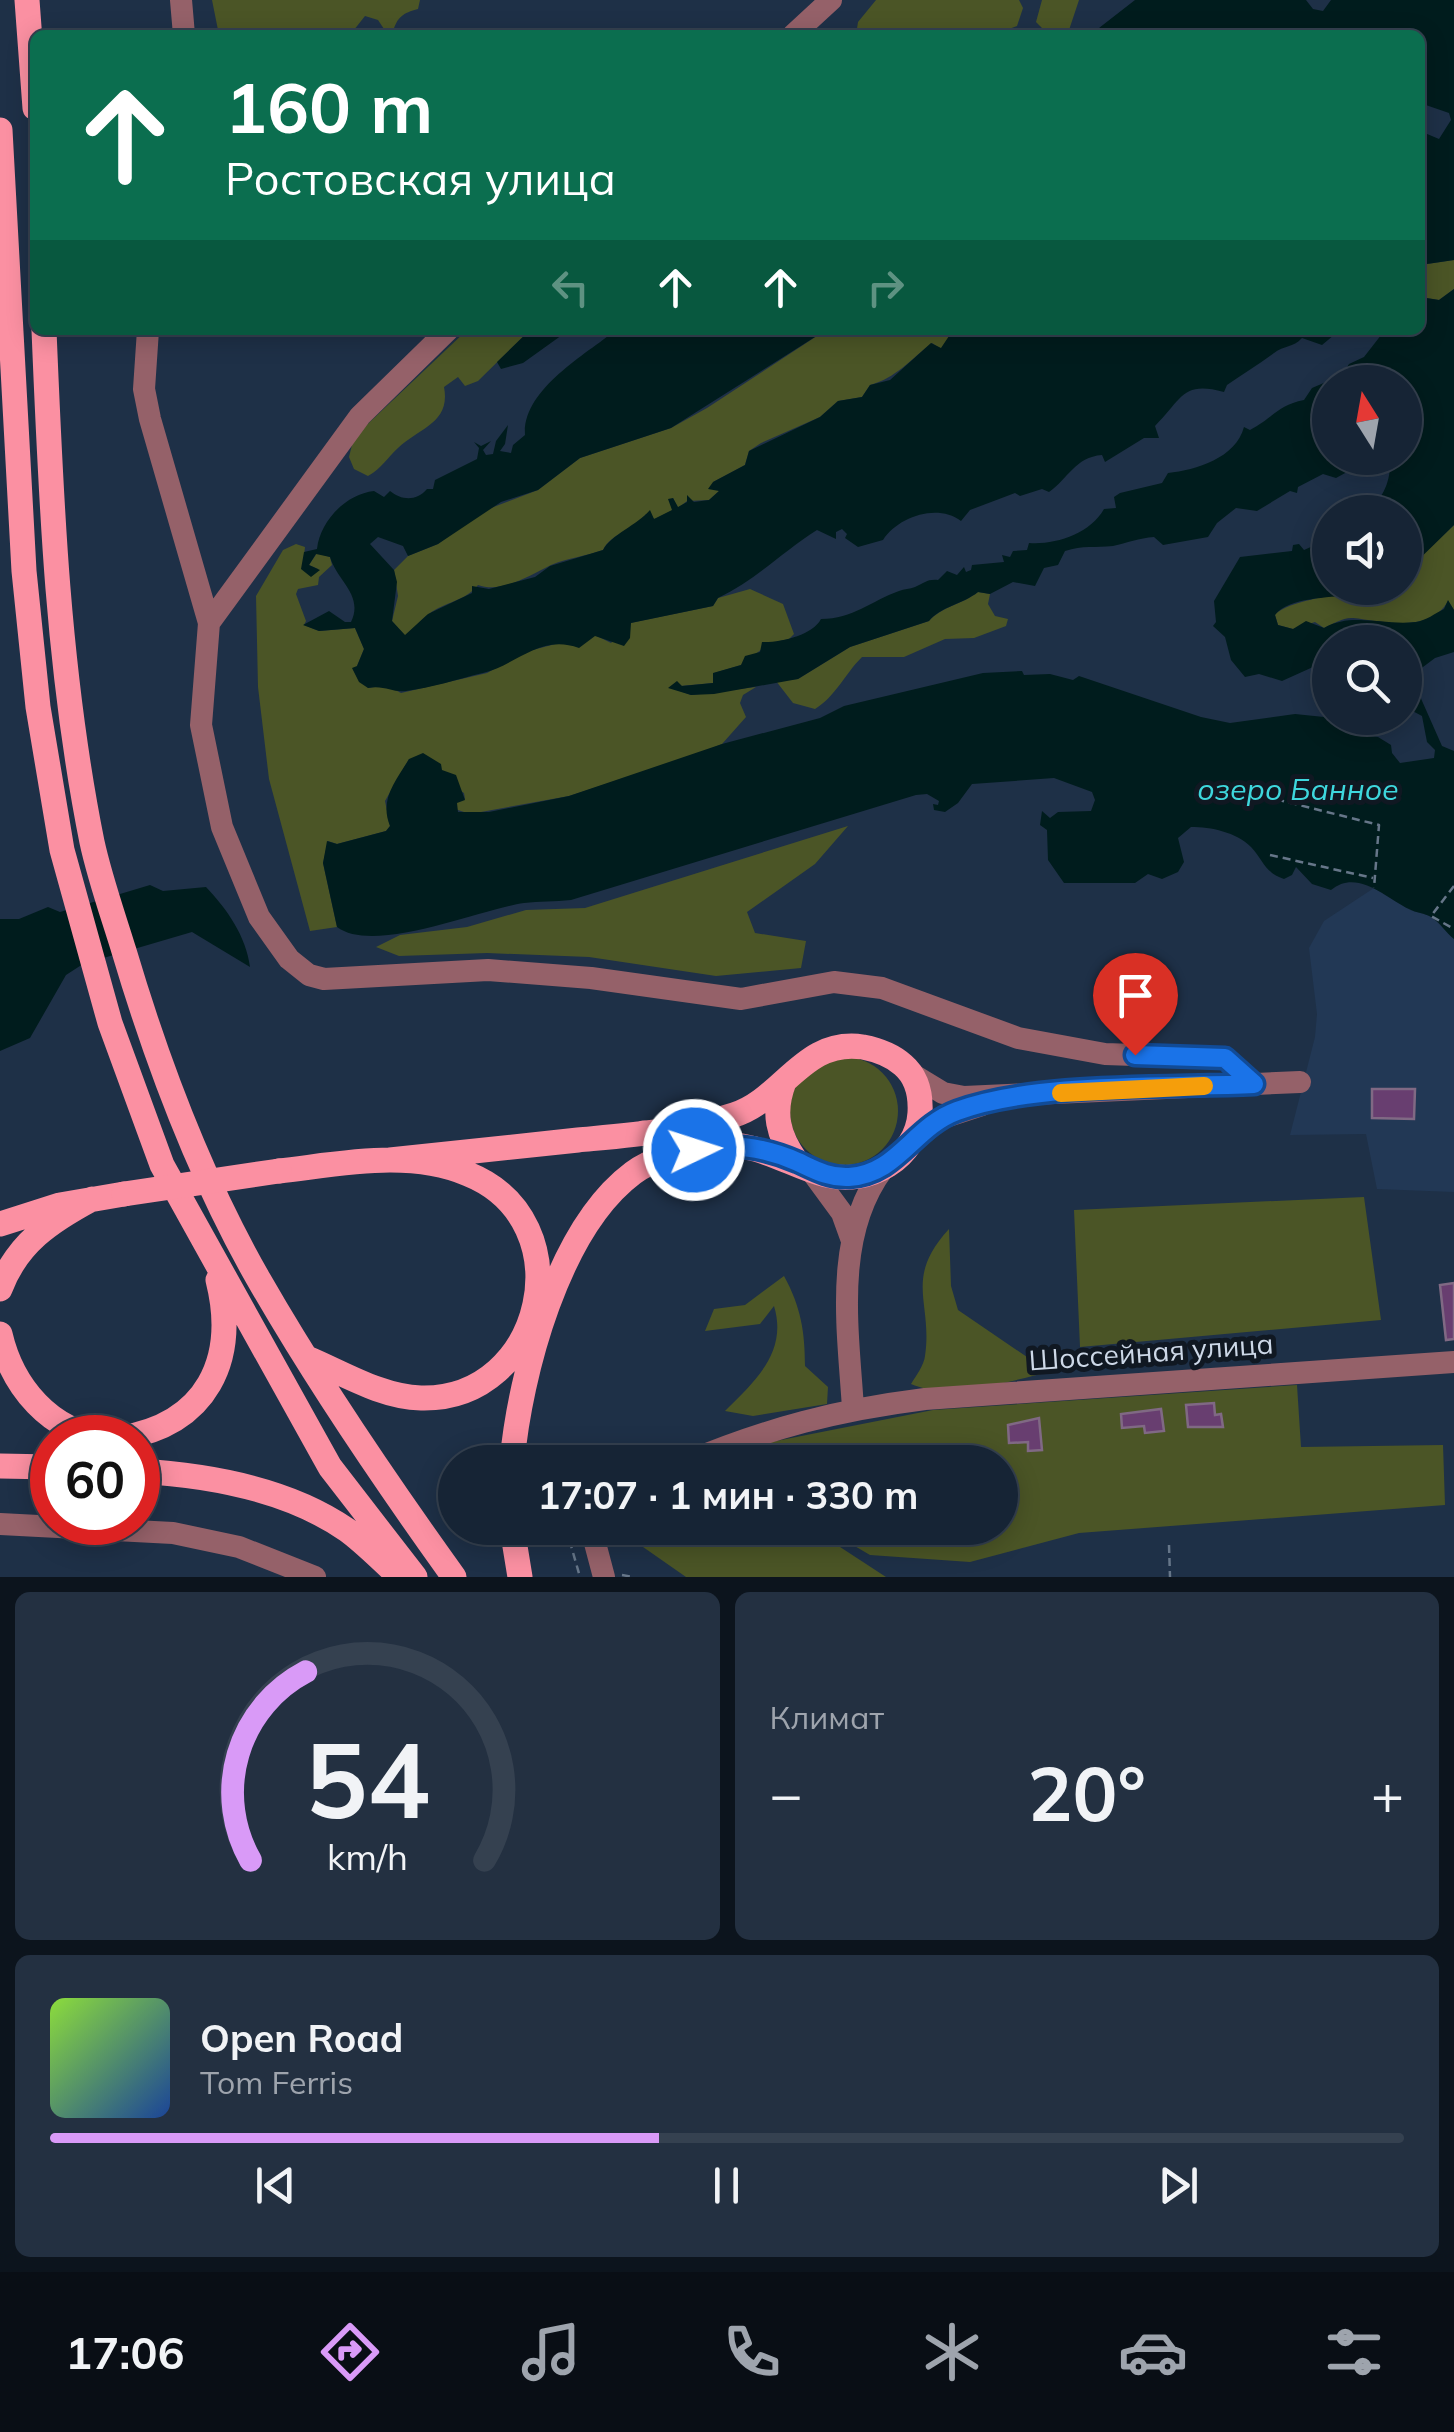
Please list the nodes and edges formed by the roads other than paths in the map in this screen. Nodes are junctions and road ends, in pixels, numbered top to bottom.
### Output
1 (27, 0) edge
2 (181, 0) edge
3 (831, 0) edge
4 (184, 30) edge
5 (798, 30) edge
6 (30, 40) edge
7 (0, 130) edge
8 (44, 335) edge
9 (148, 335) edge
10 (443, 335) edge
11 (210, 623) junction
12 (915, 1076) junction
13 (784, 1082) junction
14 (1300, 1082) dead end
15 (1254, 1084) junction
16 (1020, 1096) junction
17 (643, 1134) junction
18 (911, 1142) junction
19 (727, 1143) junction
20 (390, 1160) junction
21 (803, 1165) junction
22 (883, 1169) junction
23 (92, 1199) junction
24 (0, 1224) edge
25 (851, 1238) junction
26 (210, 1246) junction
27 (0, 1288) edge
28 (0, 1334) edge
29 (307, 1358) junction
30 (1454, 1362) edge
31 (853, 1408) junction
32 (50, 1415) edge
33 (160, 1427) edge
34 (514, 1445) edge
35 (733, 1445) edge
36 (0, 1466) edge
37 (30, 1467) edge
38 (160, 1474) edge
39 (0, 1524) edge
40 (515, 1545) edge
41 (596, 1545) edge
42 (315, 1577) edge
43 (400, 1577) edge
44 (414, 1577) edge
45 (454, 1577) edge
46 (520, 1577) edge
47 (604, 1577) edge

1 - 6 main road
2 - 4 street
3 - 5 street
7 - 26 main road
8 - 29 main road
9 - 11 street
10 - 11 street
11 - 15 street
12 - 13 main road
12 - 16 street
12 - 18 main road
13 - 17 main road
13 - 21 main road
14 - 15 street
15 - 16 street
16 - 18 street
17 - 19 main road
17 - 20 main road
18 - 22 main road
19 - 21 main road
19 - 34 main road
20 - 23 main road, bridge
20 - 29 main road
21 - 22 main road
21 - 25 street
22 - 25 street
23 - 24 main road
23 - 27 main road
25 - 31 street
26 - 33 main road
26 - 44 main road
28 - 32 main road
29 - 45 main road
30 - 31 street, Шоссейная улица
31 - 35 street, Шоссейная улица
36 - 37 main road
38 - 43 main road
39 - 42 street
40 - 46 main road
41 - 47 street

